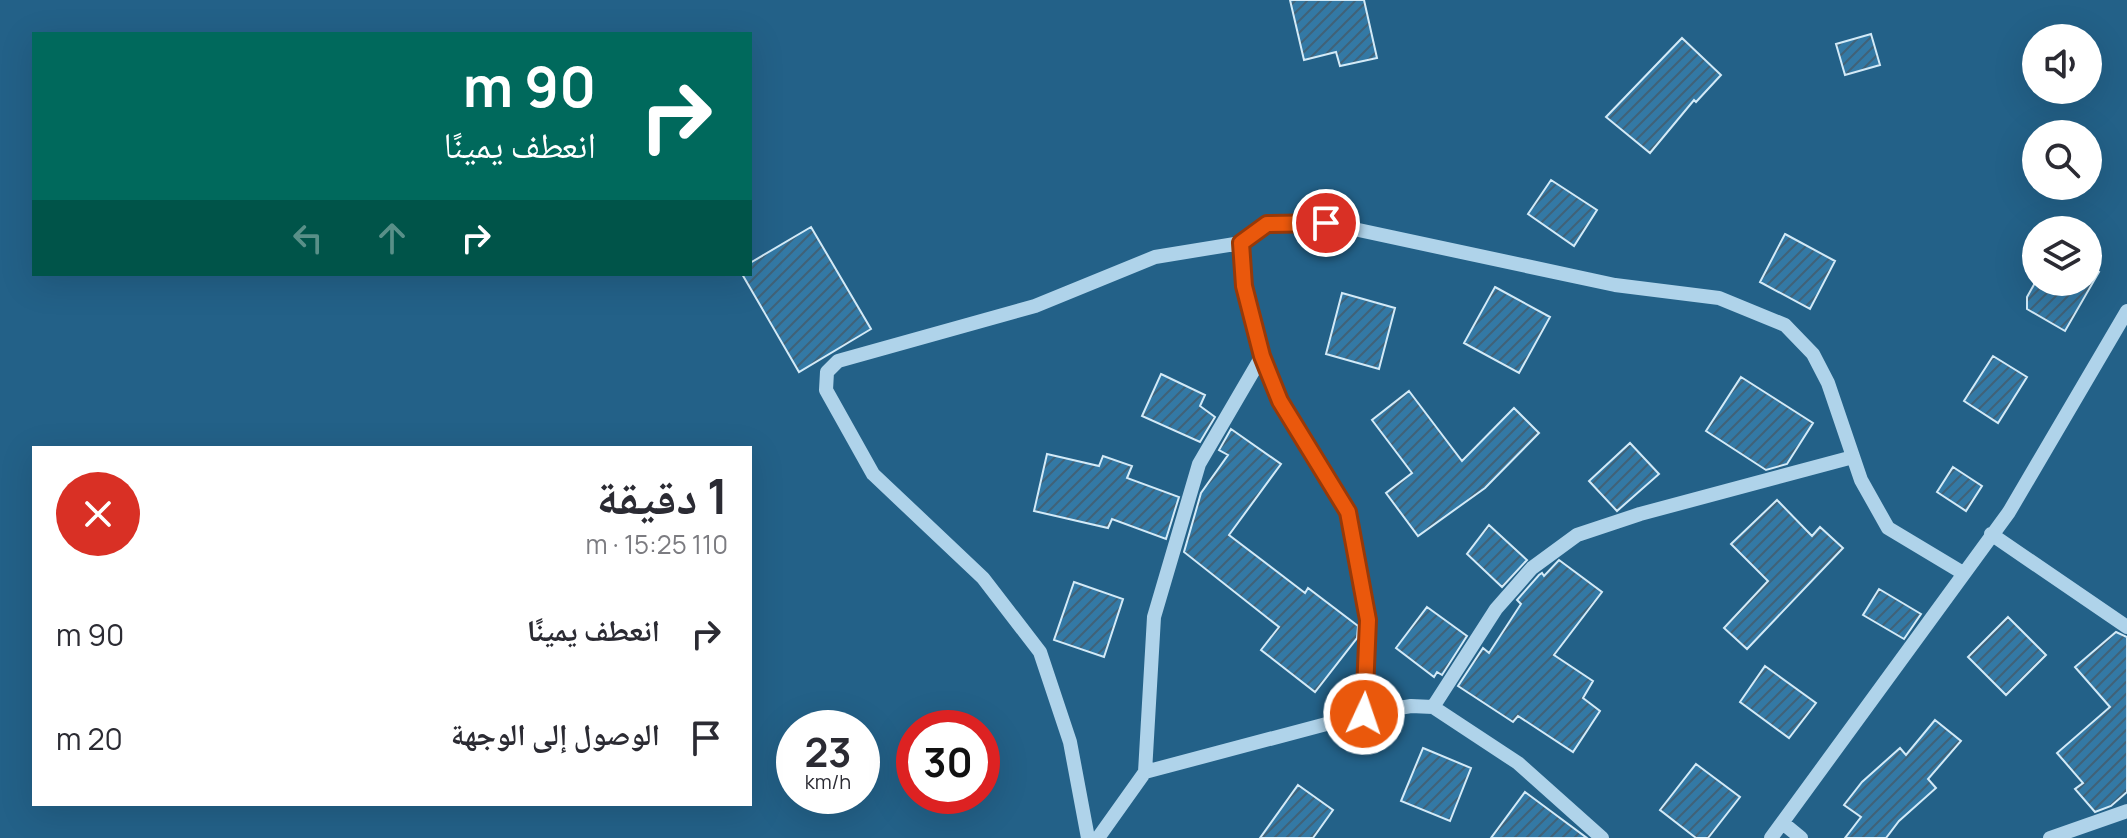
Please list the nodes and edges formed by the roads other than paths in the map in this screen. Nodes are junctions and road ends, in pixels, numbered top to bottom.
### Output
1 (1241, 243) junction
2 (2127, 311) edge
3 (1262, 356) junction
4 (1853, 457) junction
5 (1991, 534) junction
6 (1963, 573) junction
7 (2127, 627) edge
8 (1433, 707) junction
9 (1364, 714) junction
10 (1145, 772) junction
11 (2127, 811) edge
12 (1784, 824) junction
13 (1088, 838) edge
14 (1098, 838) edge
15 (1602, 838) edge
16 (1771, 838) edge
17 (1801, 838) edge
18 (2050, 838) edge

1 - 3 street
1 - 4 street
1 - 13 street
2 - 5 street
3 - 9 street
3 - 10 street
4 - 6 street
4 - 8 street
5 - 6 street
5 - 7 street
6 - 12 street
8 - 9 street
8 - 15 street
9 - 10 street
10 - 14 street
11 - 18 street
12 - 16 street
12 - 17 street

